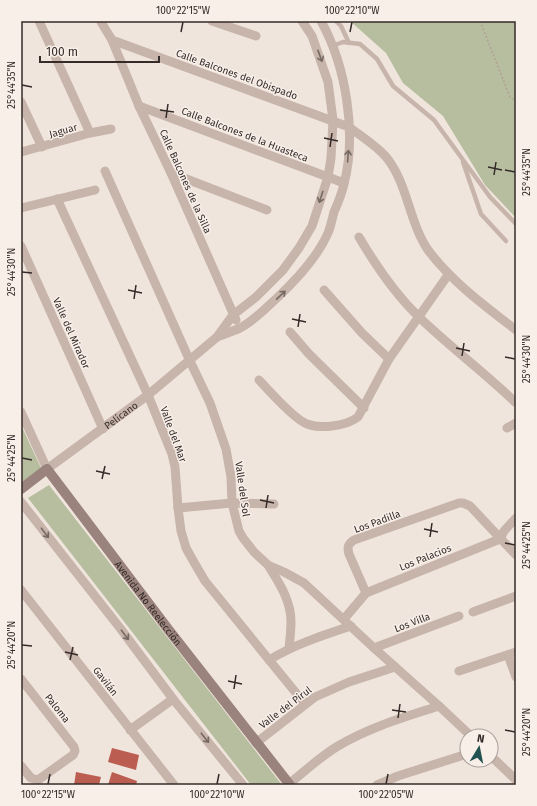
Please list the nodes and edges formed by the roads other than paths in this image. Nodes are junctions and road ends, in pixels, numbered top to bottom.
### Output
1 (38, 21) edge
2 (212, 21) edge
3 (302, 21) edge
4 (321, 21) edge
5 (336, 21) edge
6 (101, 22) dead end
7 (326, 30) junction
8 (256, 36) dead end
9 (312, 36) junction
10 (112, 40) junction
11 (349, 43) junction
12 (332, 46) junction
13 (346, 90) junction
14 (330, 93) junction
15 (21, 102) edge
16 (139, 106) junction
17 (333, 120) junction
18 (349, 127) junction
19 (111, 129) dead end
20 (90, 133) junction
21 (42, 147) junction
22 (21, 152) edge
23 (461, 157) junction
24 (104, 171) dead end
25 (171, 173) junction
26 (328, 177) junction
27 (344, 183) junction
28 (95, 190) dead end
29 (58, 199) junction
30 (21, 208) edge
31 (267, 210) dead end
32 (516, 224) edge
33 (312, 226) junction
34 (328, 233) junction
35 (359, 237) dead end
36 (506, 241) dead end
37 (21, 246) edge
38 (283, 270) junction
39 (448, 275) junction
40 (294, 282) junction
41 (324, 290) dead end
42 (256, 297) junction
43 (266, 308) junction
44 (233, 315) junction
45 (418, 317) junction
46 (240, 328) junction
47 (516, 330) edge
48 (290, 332) dead end
49 (217, 337) junction
50 (189, 359) junction
51 (388, 359) junction
52 (259, 380) dead end
53 (148, 395) junction
54 (515, 402) dead end
55 (364, 408) junction
56 (21, 412) edge
57 (516, 423) edge
58 (507, 428) dead end
59 (103, 429) junction
60 (47, 469) junction
61 (21, 489) edge
62 (21, 502) edge
63 (232, 503) junction
64 (274, 504) dead end
65 (178, 508) junction
66 (516, 518) edge
67 (500, 539) junction
68 (516, 555) edge
69 (268, 565) junction
70 (296, 578) junction
71 (21, 590) edge
72 (284, 590) junction
73 (366, 594) junction
74 (516, 596) edge
75 (473, 612) dead end
76 (459, 616) dead end
77 (344, 619) junction
78 (351, 626) junction
79 (289, 648) junction
80 (374, 648) junction
81 (512, 654) edge
82 (269, 660) junction
83 (395, 667) junction
84 (459, 671) dead end
85 (516, 677) edge
86 (21, 679) edge
87 (173, 698) junction
88 (304, 704) junction
89 (439, 706) junction
90 (462, 728) edge
91 (130, 730) junction
92 (256, 743) junction
93 (459, 757) edge
94 (499, 764) edge
95 (21, 766) edge
96 (516, 780) edge
97 (290, 784) edge
98 (174, 785) edge
99 (243, 785) edge
100 (377, 785) edge

1 - 20 street
2 - 8 street
3 - 9 street, Pelícano
4 - 7 street, Pelícano
5 - 11 lane
6 - 10 street, Calle Balcones de la Silla
7 - 9 street
7 - 12 street, Pelícano
9 -> 14 street, Pelícano
10 - 16 street, Calle Balcones de la Silla
10 - 17 street, Calle Balcones del Obispado
11 - 12 lane
11 - 23 lane
12 - 13 street, Pelícano
13 - 14 street
13 - 18 street, Pelícano
14 - 17 street, Pelícano
15 - 21 street
16 - 25 street, Calle Balcones de la Silla
16 - 26 street, Calle Balcones de la Huasteca
17 - 18 street, Calle Balcones del Obispado
17 - 26 street, Pelícano
27 -> 18 street, Pelícano
18 - 39 street, Calle Balcones del Obispado
19 - 20 street, Jaguar
20 - 21 street, Jaguar
21 - 22 street, Jaguar
23 - 32 lane
23 - 36 lane
24 - 50 street, Valle del Sol
25 - 31 street
25 - 44 street, Calle Balcones de la Silla
26 - 27 street, Calle Balcones de la Huasteca
26 -> 33 street, Pelícano
27 - 34 street, Pelícano
28 - 29 street
29 - 30 street
29 - 53 street, Valle del Mar
33 - 34 street
33 - 38 street, Pelícano
34 - 40 street, Pelícano
35 - 45 street
37 - 59 street, Valle del Mirador
38 - 40 street
38 - 42 street, Pelícano
39 - 45 street
39 - 47 street, Calle Balcones del Obispado
43 -> 40 street, Pelícano
41 - 51 street
42 - 43 street
42 - 44 street, Pelícano
43 - 46 street, Pelícano
44 - 46 street, Calle Balcones de la Silla
44 - 49 street, Pelícano
45 - 51 street
45 - 54 street
46 - 49 street, Pelícano
48 - 55 street
49 - 50 street, Pelícano
50 - 53 street, Pelícano
50 - 63 street, Valle del Sol
51 - 55 street
52 - 55 street
53 - 59 street, Pelícano
53 - 65 street, Valle del Mar
56 - 60 street, Avenida No Reelección
57 - 58 street
59 - 60 street, Pelícano
60 - 61 street, Pelícano
60 - 92 street, Avenida No Reelección
62 -> 87 street
63 - 64 street
63 - 65 street
63 - 69 street, Valle del Sol
65 - 82 street, Valle del Mar
66 - 67 street
67 - 68 street
67 - 73 street, Los Palacios
67 - 73 street, Los Padilla
69 - 70 street, Valle del Sol
69 - 72 street
70 - 72 street
70 - 77 street, Valle del Sol
71 - 91 street, Gavilán
72 - 79 street
73 - 77 street, Los Palacios
74 - 75 street
76 - 80 street, Los Villa
77 - 78 street, Valle del Sol
78 - 79 street
78 - 80 street, Valle del Sol
79 - 82 street
80 - 83 street, Valle del Sol
81 - 84 street
81 - 85 street
82 - 88 street, Valle del Mar
83 - 88 street, Valle del Pirul
83 - 89 street, Valle del Sol
86 - 95 street, Paloma
87 - 91 street
87 -> 99 street
88 - 92 street, Valle del Pirul
89 - 90 street, Valle del Sol
89 - 97 street
91 - 98 street, Gavilán
92 - 97 street, Avenida No Reelección
93 - 100 street
94 - 96 street

